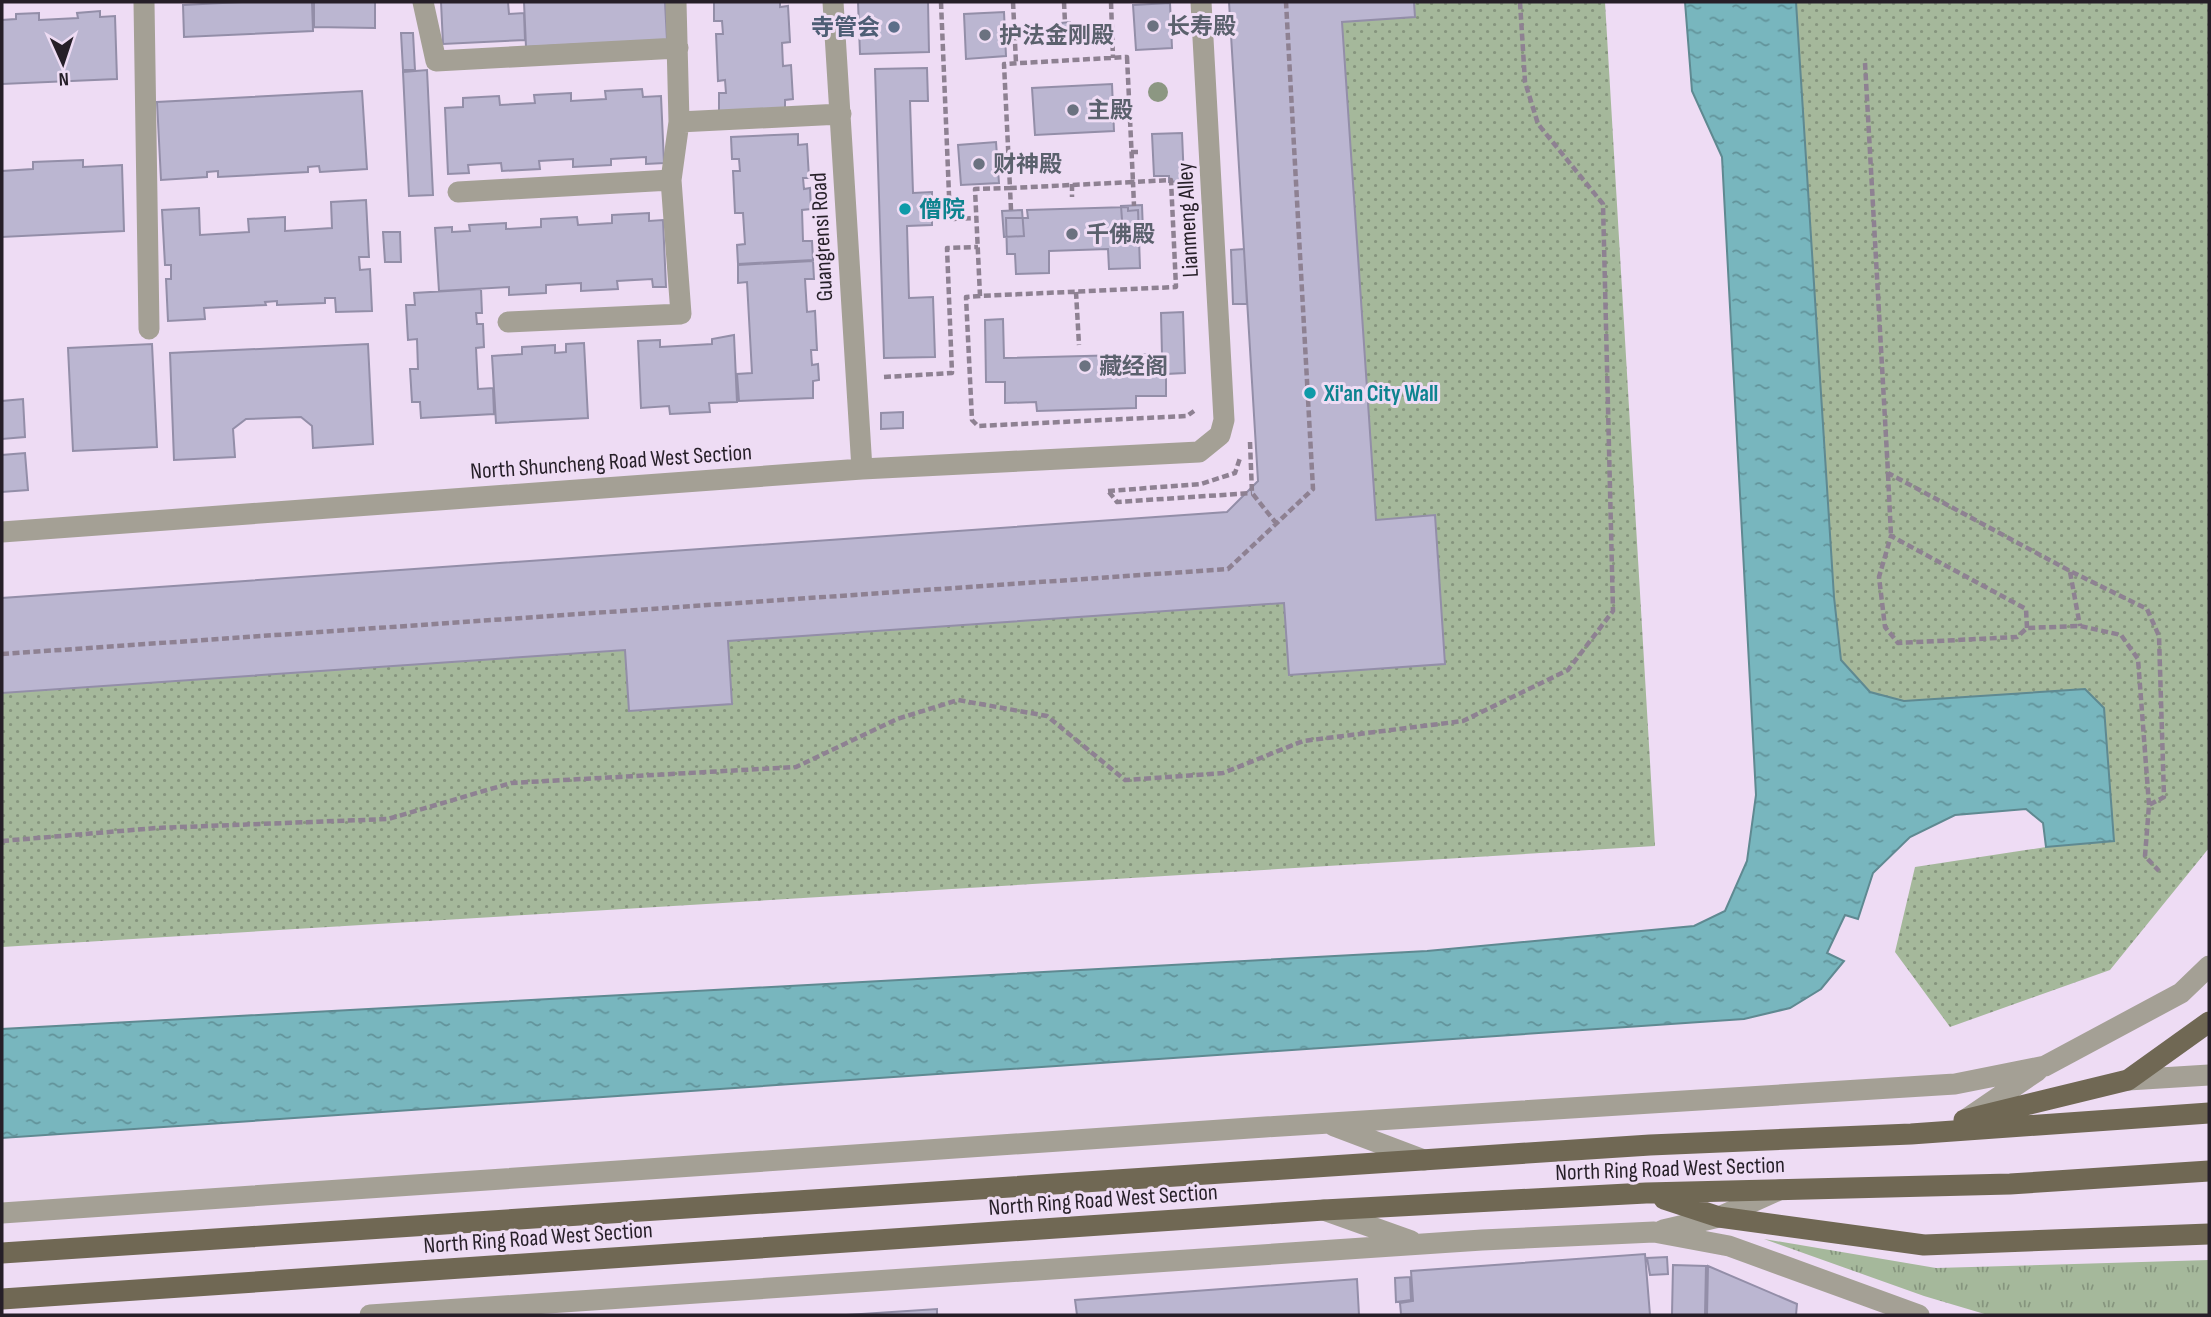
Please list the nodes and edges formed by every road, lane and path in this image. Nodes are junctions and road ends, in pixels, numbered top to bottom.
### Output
1 (144, 2) edge
2 (423, 2) edge
3 (676, 2) edge
4 (833, 2) edge
5 (941, 2) edge
6 (1013, 2) edge
7 (1064, 2) edge
8 (1111, 2) edge
9 (1201, 2) edge
10 (1286, 2) edge
11 (1520, 2) edge
12 (1065, 23) dead end
13 (1112, 24) junction
14 (1119, 24) dead end
15 (1014, 29) junction
16 (1005, 30) dead end
17 (678, 48) junction
18 (1113, 58) junction
19 (1865, 62) dead end
20 (1016, 63) junction
21 (841, 114) junction
22 (679, 122) junction
23 (1132, 152) junction
24 (1139, 152) dead end
25 (994, 158) dead end
26 (1009, 158) junction
27 (671, 180) junction
28 (1133, 182) junction
29 (1072, 184) junction
30 (1010, 188) junction
31 (458, 192) dead end
32 (1072, 197) dead end
33 (1134, 205) dead end
34 (1011, 210) dead end
35 (977, 218) junction
36 (978, 247) junction
37 (1176, 287) junction
38 (1189, 287) dead end
39 (1076, 292) junction
40 (980, 296) junction
41 (508, 322) dead end
42 (149, 329) dead end
43 (1079, 345) dead end
44 (854, 378) junction
45 (1194, 397) dead end
46 (1220, 435) joint
47 (862, 469) junction
48 (1888, 473) junction
49 (1108, 491) dead end
50 (1276, 524) junction
51 (2, 532) edge
52 (1891, 536) junction
53 (2070, 571) junction
54 (2080, 626) junction
55 (2027, 628) junction
56 (2, 654) edge
57 (2149, 805) junction
58 (2, 841) edge
59 (2159, 871) dead end
60 (2209, 966) edge
61 (2209, 1022) edge
62 (2045, 1066) junction
63 (2209, 1074) edge
64 (2128, 1080) junction
65 (2209, 1113) edge
66 (1965, 1120) junction
67 (1327, 1123) junction
68 (1911, 1134) junction
69 (1424, 1160) junction
70 (2209, 1171) edge
71 (1779, 1190) junction
72 (1646, 1193) junction
73 (1324, 1210) junction
74 (2, 1213) edge
75 (1719, 1217) junction
76 (1654, 1232) junction
77 (2209, 1234) edge
78 (1421, 1244) junction
79 (1729, 1246) junction
80 (2, 1253) edge
81 (2, 1299) edge
82 (370, 1315) edge
83 (1919, 1315) edge

1 - 42 street
2 - 17 street
3 - 17 street
4 - 21 street, Guangrensi Road
5 - 35 path
6 - 15 path
7 - 12 path
8 - 13 path
9 - 46 street, Lianmeng Alley
10 - 50 path
11 - 58 path
13 - 14 path
13 - 18 path
15 - 16 path
15 - 20 path
17 - 22 street
18 - 20 path
18 - 23 path
19 - 48 path
20 - 26 path
21 - 22 street
21 - 44 street, Guangrensi Road
22 - 27 street
23 - 24 path
23 - 28 path
25 - 26 path
26 - 30 path
27 - 31 street
27 - 41 street
28 - 29 path
28 - 33 path
28 - 37 path
29 - 30 path
29 - 32 path
30 - 34 path
30 - 35 path
35 - 36 path
36 - 40 path
36 - 44 path
37 - 38 path
37 - 39 path
39 - 40 path
39 - 43 path
40 - 45 path
44 - 47 street, Guangrensi Road
46 - 47 street, North Shuncheng Road West Section
47 - 51 street, North Shuncheng Road West Section
48 - 52 path
48 - 53 path
49 - 50 path
50 - 56 path
52 - 55 path
52 - 55 path
53 - 54 path
53 - 57 path
54 - 55 path
54 - 57 path
57 - 59 path
60 - 62 street
61 - 64 main road
62 - 66 street
62 - 67 street
63 - 64 street
64 - 66 main road
65 - 68 main road
66 - 68 main road
67 - 69 street
67 - 74 street
68 - 69 main road, North Ring Road West Section
69 - 80 main road, North Ring Road West Section
70 - 71 main road, North Ring Road West Section
71 - 72 main road, North Ring Road West Section
71 - 75 street
72 - 73 main road, North Ring Road West Section
72 - 75 main road
73 - 78 street
73 - 81 main road, North Ring Road West Section
75 - 76 street
75 - 77 main road
75 - 79 street
76 - 78 street
76 - 79 street
78 - 82 street
79 - 83 street

